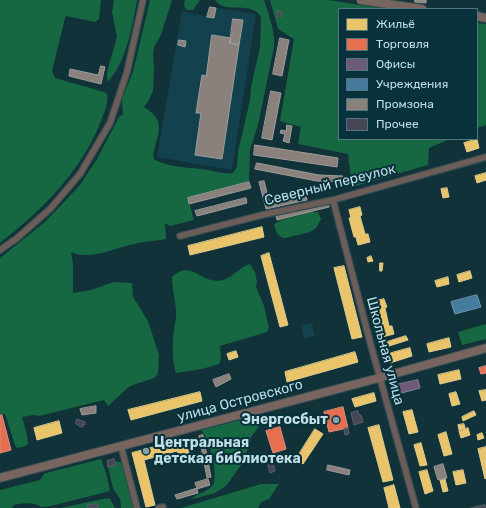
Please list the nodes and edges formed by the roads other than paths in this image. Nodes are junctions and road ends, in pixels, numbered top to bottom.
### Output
1 (143, 0) edge
2 (361, 0) edge
3 (415, 8) edge
4 (486, 157) edge
5 (333, 200) junction
6 (180, 236) dead end
7 (0, 250) edge
8 (486, 348) edge
9 (379, 378) junction
10 (120, 446) junction
11 (0, 478) edge
12 (137, 508) edge
13 (416, 508) edge

1 - 7 street
2 - 3 main road
4 - 5 street, Северный переулок
5 - 6 street, Северный переулок
5 - 9 street, Школьная улица
8 - 9 main road, улица Островского
9 - 10 main road, улица Островского
9 - 13 street, Школьная улица
10 - 11 main road, улица Островского
10 - 12 street

